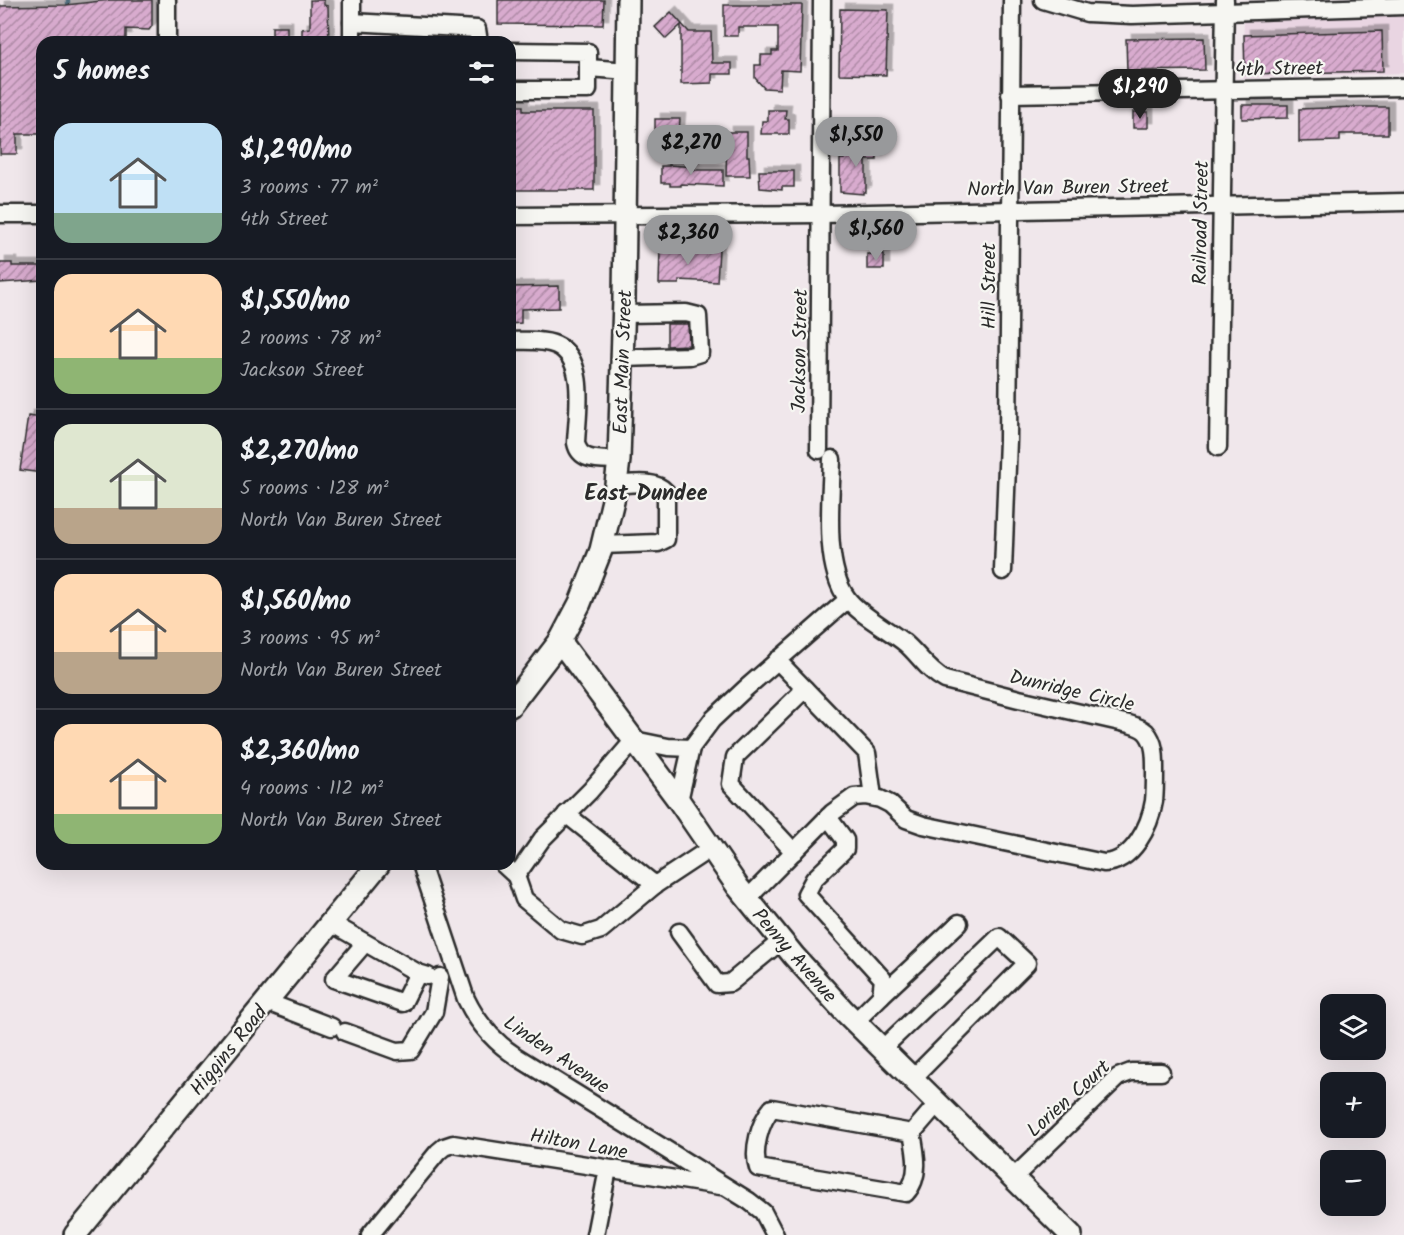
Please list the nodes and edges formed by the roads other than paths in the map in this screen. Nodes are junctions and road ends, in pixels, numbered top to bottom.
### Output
1 (167, 0) edge
2 (352, 0) edge
3 (628, 0) edge
4 (822, 0) edge
5 (1012, 0) edge
6 (1043, 0) edge
7 (1225, 6) edge
8 (1404, 6) edge
9 (352, 22) junction
10 (167, 36) edge
11 (352, 36) edge
12 (478, 36) edge
13 (516, 51) edge
14 (588, 68) junction
15 (629, 71) junction
16 (1404, 87) edge
17 (516, 90) edge
18 (1222, 91) junction
19 (1010, 94) junction
20 (1404, 202) edge
21 (1221, 204) junction
22 (1009, 210) junction
23 (0, 214) edge
24 (36, 214) edge
25 (822, 214) junction
26 (516, 216) edge
27 (625, 217) junction
28 (624, 314) junction
29 (516, 341) edge
30 (622, 358) junction
31 (1218, 447) dead end
32 (619, 460) junction
33 (616, 485) junction
34 (602, 545) junction
35 (1003, 571) dead end
36 (848, 600) junction
37 (560, 642) junction
38 (777, 660) junction
39 (805, 689) junction
40 (516, 698) edge
41 (634, 740) junction
42 (692, 748) junction
43 (873, 797) junction
44 (680, 801) junction
45 (566, 814) junction
46 (828, 817) junction
47 (711, 848) junction
48 (794, 852) junction
49 (516, 863) edge
50 (375, 870) edge
51 (423, 870) edge
52 (509, 870) edge
53 (655, 885) junction
54 (747, 899) junction
55 (332, 923) junction
56 (959, 923) dead end
57 (679, 932) dead end
58 (781, 941) junction
59 (365, 943) junction
60 (455, 965) junction
61 (418, 973) junction
62 (440, 977) junction
63 (881, 996) junction
64 (267, 1002) junction
65 (855, 1022) junction
66 (882, 1049) junction
67 (1161, 1072) dead end
68 (912, 1079) junction
69 (938, 1104) junction
70 (912, 1133) junction
71 (608, 1169) junction
72 (1013, 1178) junction
73 (727, 1187) junction
74 (75, 1235) edge
75 (370, 1235) edge
76 (595, 1235) edge
77 (775, 1235) edge
78 (1071, 1235) edge

1 - 10 street
2 - 9 street
3 - 15 main road, East Main Street
4 - 25 street, Jackson Street
5 - 19 street, Hill Street
6 - 7 street
7 - 8 street
7 - 18 street, Railroad Street
9 - 11 street
9 - 12 street
13 - 14 street
14 - 15 street
14 - 17 street
15 - 27 main road, East Main Street
16 - 18 street, 4th Street
18 - 19 street, 4th Street
18 - 21 street, Railroad Street
19 - 22 street, Hill Street
20 - 21 street, North Van Buren Street
21 - 22 street, North Van Buren Street
21 - 31 street, Railroad Street
22 - 25 street, North Van Buren Street
22 - 35 street, Hill Street
23 - 24 street
25 - 27 street, North Van Buren Street
25 - 36 street, Jackson Street
26 - 27 street, North Van Buren Street
27 - 28 main road, East Main Street
28 - 30 main road, East Main Street
28 - 30 street
29 - 32 street
30 - 32 main road, East Main Street
32 - 33 main road, East Main Street
33 - 34 main road, East Main Street
33 - 34 street
34 - 37 main road, East Main Street
36 - 38 street
36 - 43 street, Dunridge Circle
37 - 40 main road
37 - 41 main road, Penny Avenue
38 - 39 street
38 - 42 street
39 - 43 street
39 - 48 street
41 - 42 street
41 - 44 main road, Penny Avenue
41 - 45 street
42 - 44 street
43 - 46 street
44 - 47 main road, Penny Avenue
45 - 49 street
45 - 53 street
46 - 48 street
46 - 63 street
47 - 53 street
47 - 54 main road, Penny Avenue
48 - 54 street
50 - 55 main road, Higgins Road
51 - 60 street, Linden Avenue
52 - 53 street
54 - 58 main road, Penny Avenue
55 - 59 street
55 - 64 main road, Higgins Road
56 - 63 street
57 - 58 street
58 - 65 main road, Penny Avenue
59 - 61 street
59 - 61 street
60 - 62 street
60 - 73 street, Linden Avenue
61 - 62 street
62 - 64 street
63 - 65 street
64 - 74 main road, Higgins Road
65 - 66 main road, Penny Avenue
66 - 68 main road, Penny Avenue
66 - 68 street
67 - 72 street, Lorien Court
68 - 69 main road, Penny Avenue
69 - 70 street
69 - 72 main road, Penny Avenue
70 - 70 street
71 - 73 street, Hilton Lane
71 - 75 street, Hilton Lane
71 - 76 street
72 - 78 main road, Penny Avenue
73 - 77 street, Linden Avenue

